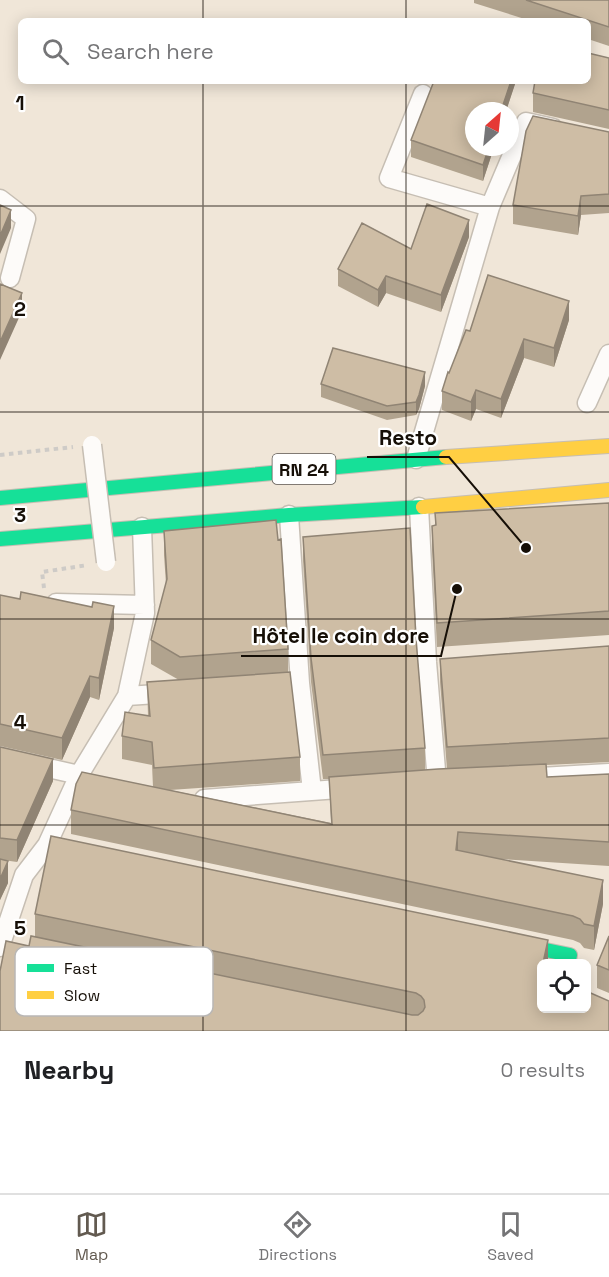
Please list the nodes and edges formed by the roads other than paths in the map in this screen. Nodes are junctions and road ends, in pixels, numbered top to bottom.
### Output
1 (423, 94) dead end
2 (568, 131) edge
3 (0, 199) edge
4 (490, 207) junction
5 (10, 278) dead end
6 (609, 354) edge
7 (587, 403) dead end
8 (92, 445) road end
9 (609, 445) edge
10 (416, 459) junction
11 (609, 490) edge
12 (0, 498) edge
13 (419, 507) junction
14 (289, 515) junction
15 (142, 527) junction
16 (0, 539) edge
17 (106, 562) road end
18 (35, 603) edge
19 (145, 605) junction
20 (185, 692) edge
21 (127, 696) junction
22 (0, 757) edge
23 (609, 773) edge
24 (80, 775) junction
25 (506, 778) edge
26 (437, 782) edge
27 (369, 787) edge
28 (312, 791) junction
29 (204, 799) edge
30 (500, 940) edge
31 (5, 946) edge
32 (569, 959) edge

1 - 4 street
2 - 4 street
3 - 5 street
4 - 10 street
6 - 7 street
8 - 17 street, bridge
9 - 10 main road, RN 24
10 - 12 main road, RN 24
11 - 13 main road, RN 24
13 - 14 main road, RN 24
13 - 26 street
14 - 15 main road, RN 24
14 - 28 street
15 - 16 main road, RN 24
15 - 19 street
18 - 19 street
19 - 21 street
20 - 21 street
21 - 24 street
22 - 24 street
23 - 25 street
24 - 31 street
27 - 28 street
28 - 29 street
30 - 32 main road

